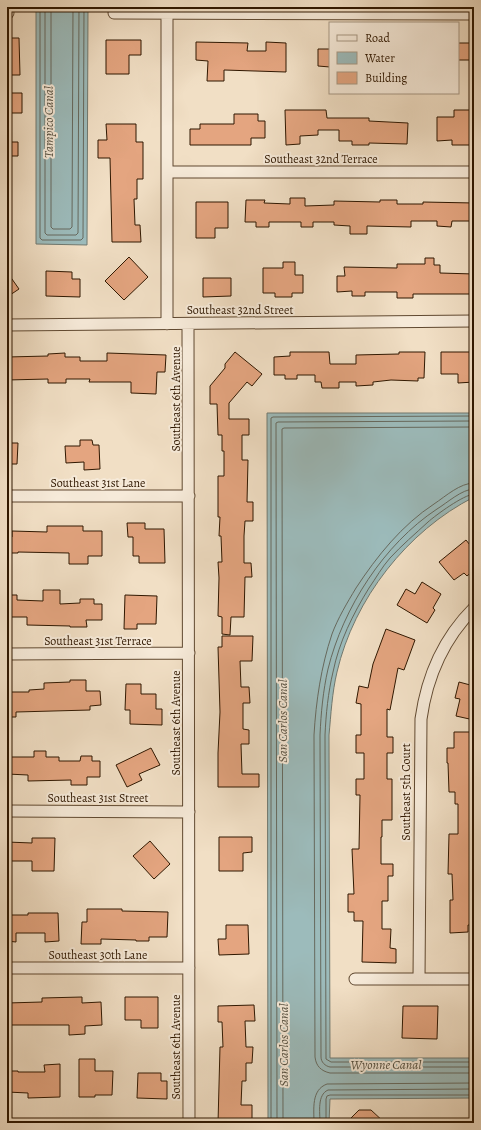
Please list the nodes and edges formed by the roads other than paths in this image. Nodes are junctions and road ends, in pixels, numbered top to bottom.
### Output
1 (114, 13) dead end
2 (167, 13) junction
3 (474, 14) edge
4 (167, 172) junction
5 (474, 172) edge
6 (474, 321) edge
7 (167, 324) junction
8 (188, 324) junction
9 (7, 325) edge
10 (7, 496) edge
11 (189, 496) junction
12 (474, 608) edge
13 (189, 653) junction
14 (7, 654) edge
15 (7, 811) edge
16 (189, 812) junction
17 (7, 968) edge
18 (189, 968) junction
19 (355, 979) dead end
20 (418, 979) junction
21 (474, 979) edge
22 (189, 1123) edge

1 - 2 street
2 - 3 street
2 - 4 street
4 - 5 street, Southeast 32nd Terrace
4 - 7 street
6 - 8 street, Southeast 32nd Street
7 - 8 street, Southeast 32nd Street
7 - 9 street, Southeast 32nd Street
8 - 11 street, Southeast 6th Avenue
10 - 11 street, Southeast 31st Lane
11 - 13 street, Southeast 6th Avenue
12 - 20 street, Southeast 5th Court
13 - 14 street, Southeast 31st Terrace
13 - 16 street, Southeast 6th Avenue
15 - 16 street, Southeast 31st Street
16 - 18 street, Southeast 6th Avenue
17 - 18 street, Southeast 30th Lane
18 - 22 street, Southeast 6th Avenue
19 - 20 street
20 - 21 street

